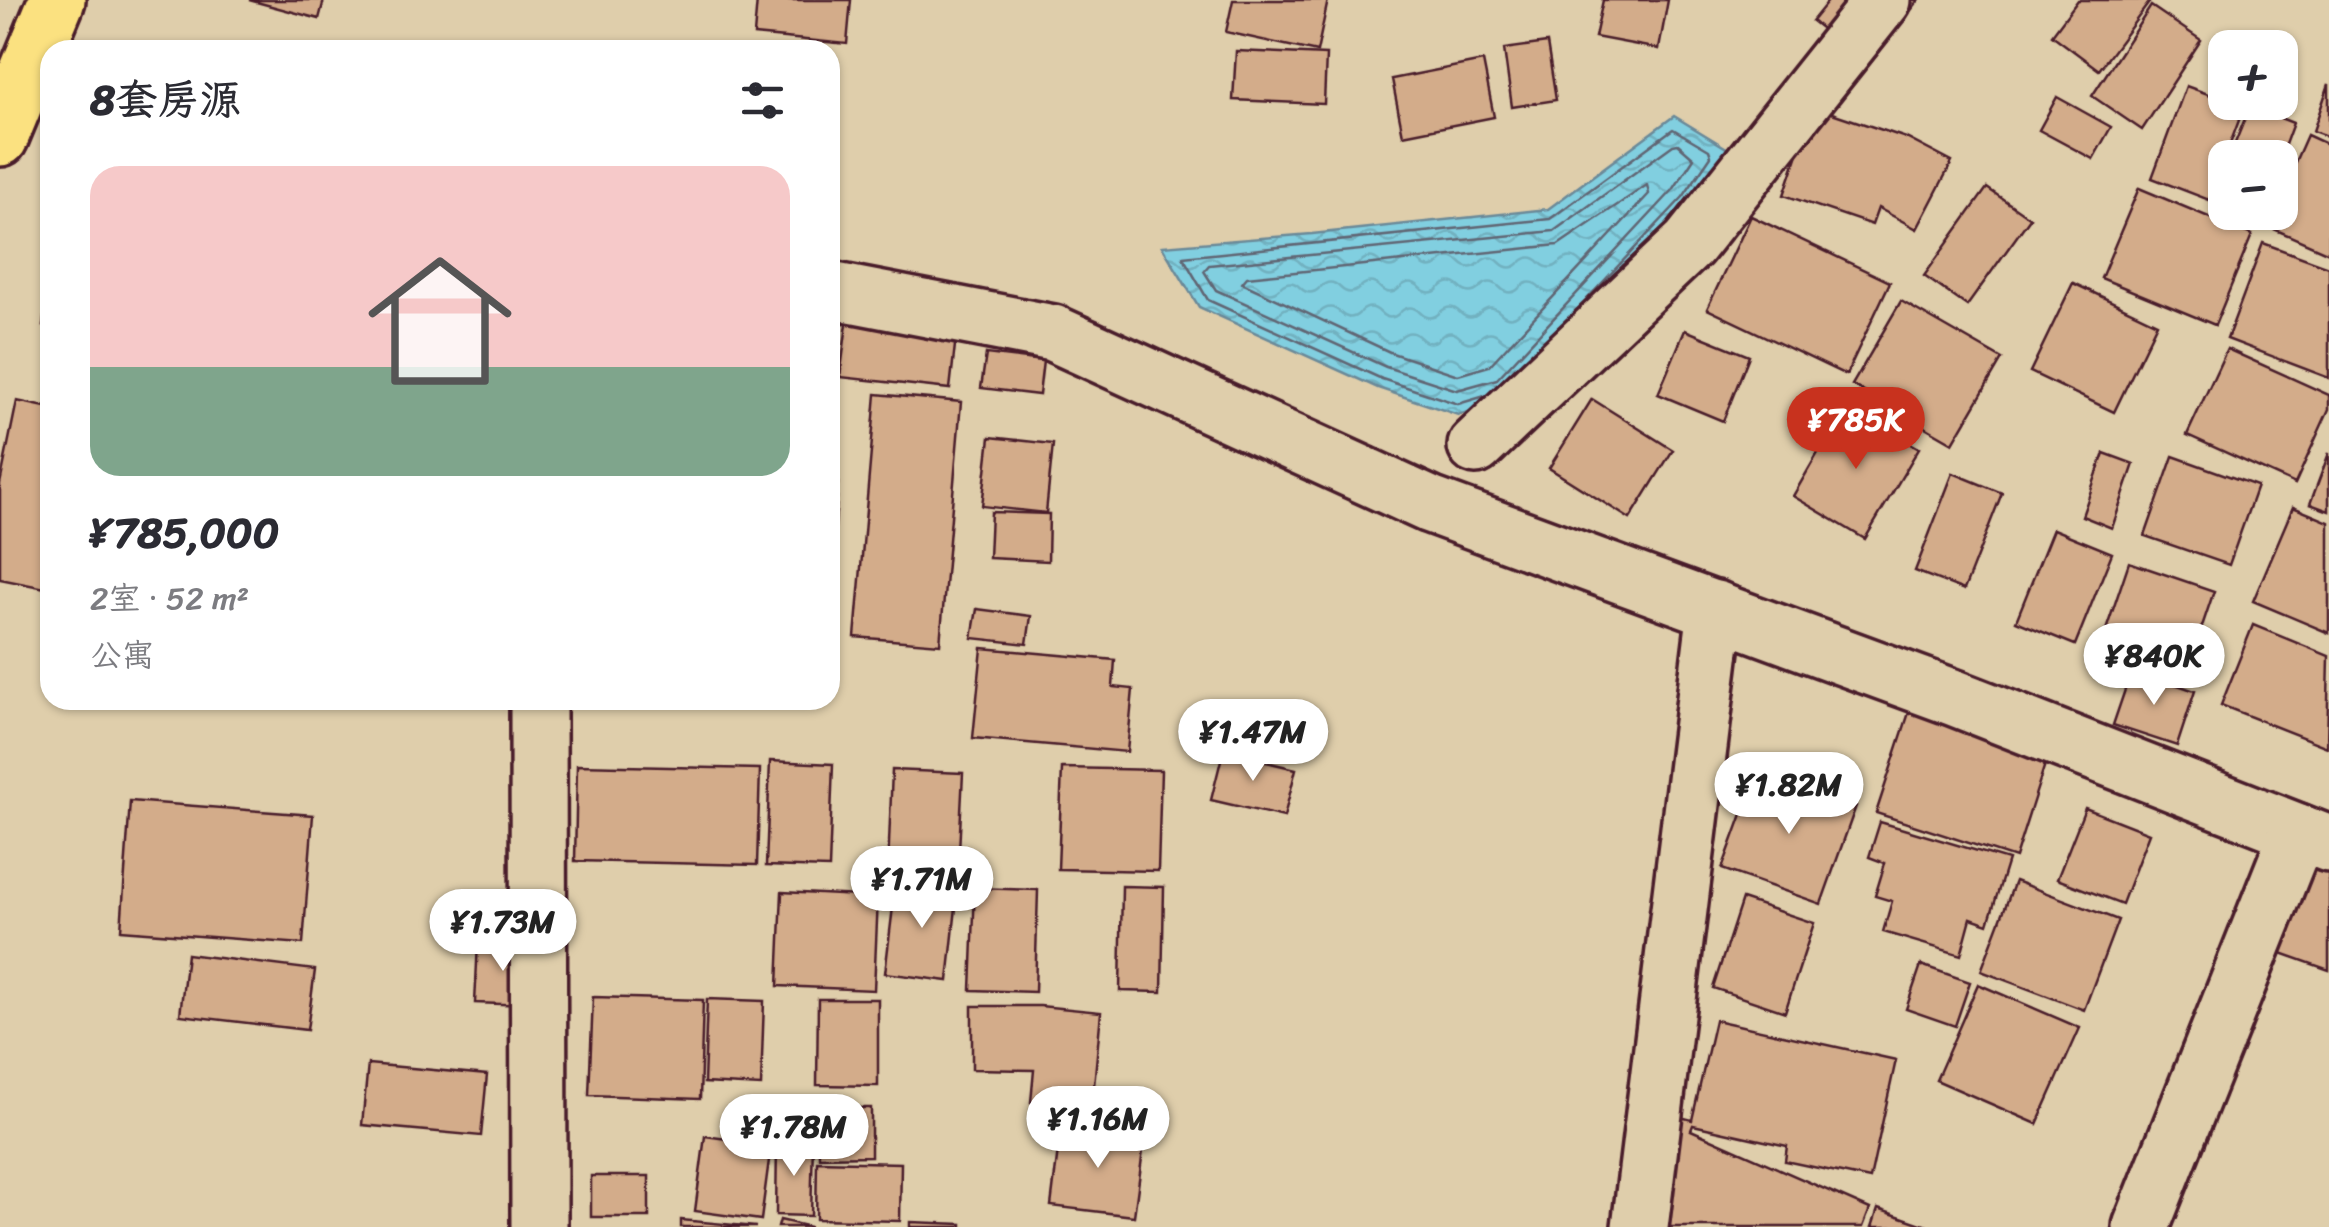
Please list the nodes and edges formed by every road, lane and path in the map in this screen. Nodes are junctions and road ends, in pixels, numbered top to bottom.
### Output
1 (57, 0) edge
2 (1883, 0) edge
3 (47, 40) edge
4 (39, 75) edge
5 (0, 138) edge
6 (840, 292) edge
7 (1476, 446) dead end
8 (1716, 609) junction
9 (538, 710) edge
10 (2314, 838) edge
11 (538, 1227) edge
12 (1640, 1227) edge
13 (2141, 1227) edge

1 - 3 main road
2 - 7 street
4 - 5 main road
6 - 8 street
8 - 10 street
8 - 12 street
9 - 11 street
10 - 13 street

